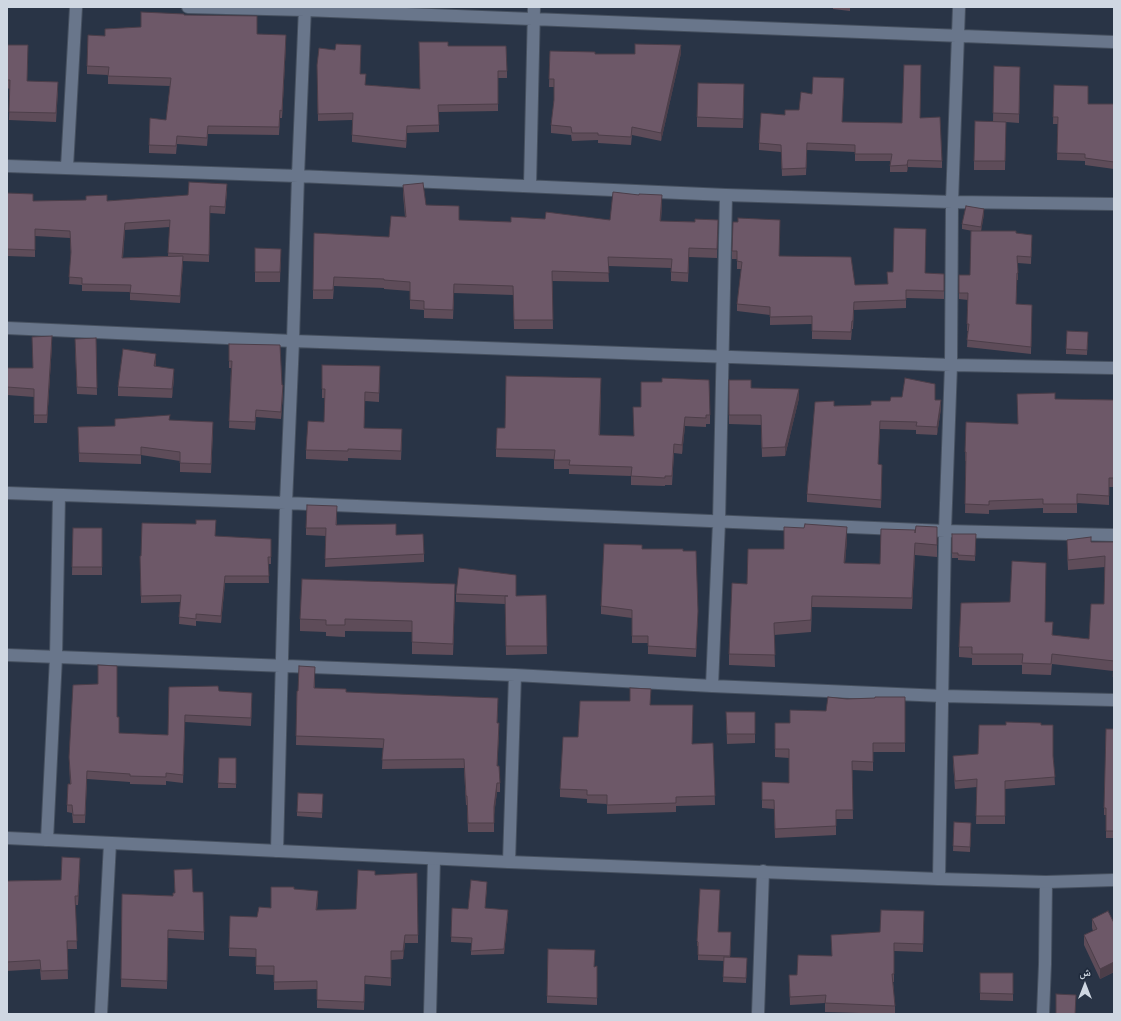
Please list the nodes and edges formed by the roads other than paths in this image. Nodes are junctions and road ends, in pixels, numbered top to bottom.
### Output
1 (76, 7) edge
2 (188, 7) edge
3 (534, 7) edge
4 (958, 7) edge
5 (305, 9) edge
6 (534, 20) junction
7 (958, 37) junction
8 (1114, 42) edge
9 (7, 166) edge
10 (67, 167) junction
11 (298, 176) junction
12 (530, 186) junction
13 (726, 195) junction
14 (952, 202) junction
15 (1114, 204) edge
16 (7, 328) edge
17 (293, 341) junction
18 (722, 356) junction
19 (951, 365) junction
20 (1114, 368) edge
21 (7, 493) edge
22 (59, 495) junction
23 (286, 503) junction
24 (719, 522) junction
25 (946, 531) junction
26 (1114, 535) edge
27 (7, 655) edge
28 (56, 657) junction
29 (282, 666) junction
30 (515, 675) junction
31 (712, 686) junction
32 (943, 696) junction
33 (1114, 700) edge
34 (7, 838) edge
35 (47, 840) junction
36 (110, 843) junction
37 (277, 851) junction
38 (434, 859) junction
39 (509, 862) junction
40 (764, 871) junction
41 (939, 879) junction
42 (1114, 880) edge
43 (1046, 882) junction
44 (102, 1014) edge
45 (430, 1014) edge
46 (758, 1014) edge
47 (1043, 1014) edge

1 - 10 street
2 - 5 street
3 - 6 street
4 - 7 street
5 - 6 street
5 - 11 street
6 - 7 street
6 - 12 street
7 - 8 street
7 - 14 street
9 - 10 street
10 - 11 street
11 - 12 street
11 - 17 street
12 - 13 street
13 - 14 street
13 - 18 street
14 - 15 street
14 - 19 street
16 - 17 street
17 - 18 street
17 - 23 street
18 - 19 street
18 - 24 street
19 - 20 street
19 - 25 street
21 - 22 street
22 - 23 street
22 - 28 street
23 - 24 street
23 - 29 street
24 - 25 street
24 - 31 street
25 - 26 street
25 - 32 street
27 - 28 street
28 - 29 street
28 - 35 street
29 - 30 street
29 - 37 street
30 - 31 street
30 - 39 street
31 - 32 street
32 - 33 street
32 - 41 street
34 - 35 street
35 - 36 street
36 - 37 street
36 - 44 street
37 - 38 street
38 - 39 street
38 - 45 street
39 - 40 street
40 - 41 street
40 - 46 street
41 - 43 street
42 - 43 street
43 - 47 street

